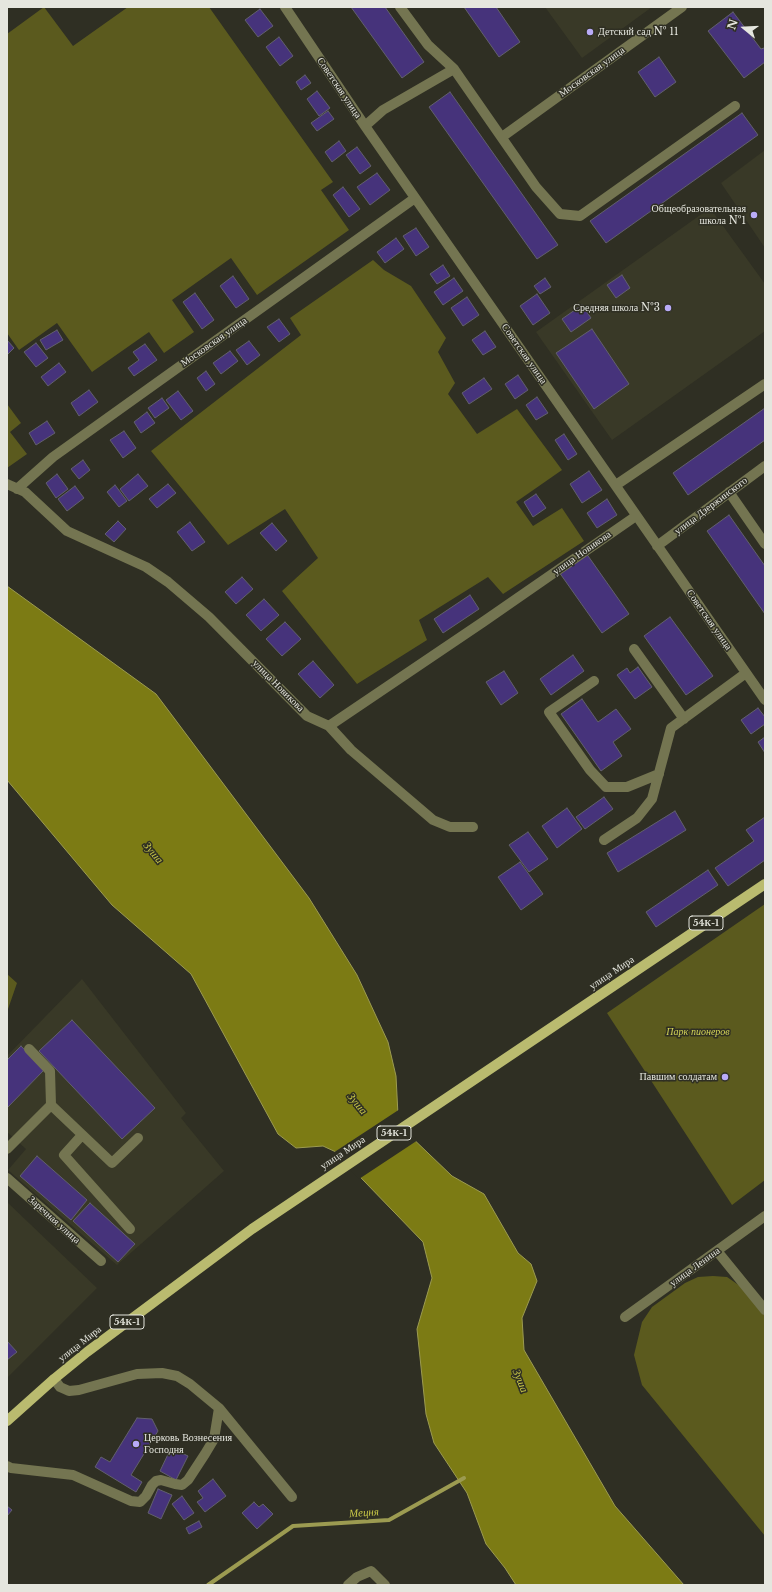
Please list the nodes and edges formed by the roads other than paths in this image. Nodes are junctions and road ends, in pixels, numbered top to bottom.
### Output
1 (285, 7) edge
2 (400, 7) edge
3 (682, 7) edge
4 (454, 69) junction
5 (735, 106) dead end
6 (365, 126) junction
7 (502, 137) junction
8 (415, 198) junction
9 (765, 384) edge
10 (765, 466) edge
11 (7, 484) edge
12 (616, 486) junction
13 (17, 489) junction
14 (729, 492) junction
15 (636, 516) junction
16 (765, 544) edge
17 (657, 546) junction
18 (634, 649) dead end
19 (746, 674) junction
20 (594, 681) dead end
21 (765, 700) edge
22 (684, 719) junction
23 (329, 726) junction
24 (659, 774) junction
25 (473, 827) dead end
26 (604, 840) dead end
27 (765, 884) edge
28 (29, 1049) dead end
29 (51, 1105) junction
30 (82, 1135) junction
31 (138, 1138) dead end
32 (7, 1149) edge
33 (7, 1178) edge
34 (765, 1216) edge
35 (130, 1229) dead end
36 (716, 1251) junction
37 (101, 1261) dead end
38 (765, 1310) edge
39 (624, 1317) dead end
40 (54, 1379) junction
41 (219, 1408) junction
42 (7, 1421) edge
43 (7, 1466) edge
44 (292, 1497) dead end
45 (348, 1585) edge
46 (386, 1585) edge

1 - 6 street, Советская улица
2 - 4 street
3 - 7 street, Московская улица
4 - 6 street
4 - 7 street
5 - 7 street
6 - 8 street, Советская улица
8 - 12 street, Советская улица
8 - 13 street, Московская улица
9 - 12 street
10 - 14 street, улица Дзержинского
11 - 13 street, улица Новикова
12 - 15 street, Советская улица
13 - 23 street, улица Новикова
14 - 16 street
14 - 17 street, улица Дзержинского
15 - 17 street, Советская улица
15 - 23 street, улица Новикова
17 - 19 street, Советская улица
18 - 22 street
19 - 21 street, Советская улица
19 - 22 street
20 - 24 street
22 - 24 street
23 - 25 street
24 - 26 street
27 - 40 main road, улица Мира / 54К-1
28 - 29 street
29 - 30 street
29 - 32 street
30 - 31 street
30 - 35 street
33 - 37 street, Заречная улица
34 - 36 street, улица Ленина
36 - 38 street
36 - 39 street, улица Ленина
40 - 41 street
40 - 42 main road, улица Мира / 54К-1
41 - 43 street
41 - 44 street
45 - 46 street

